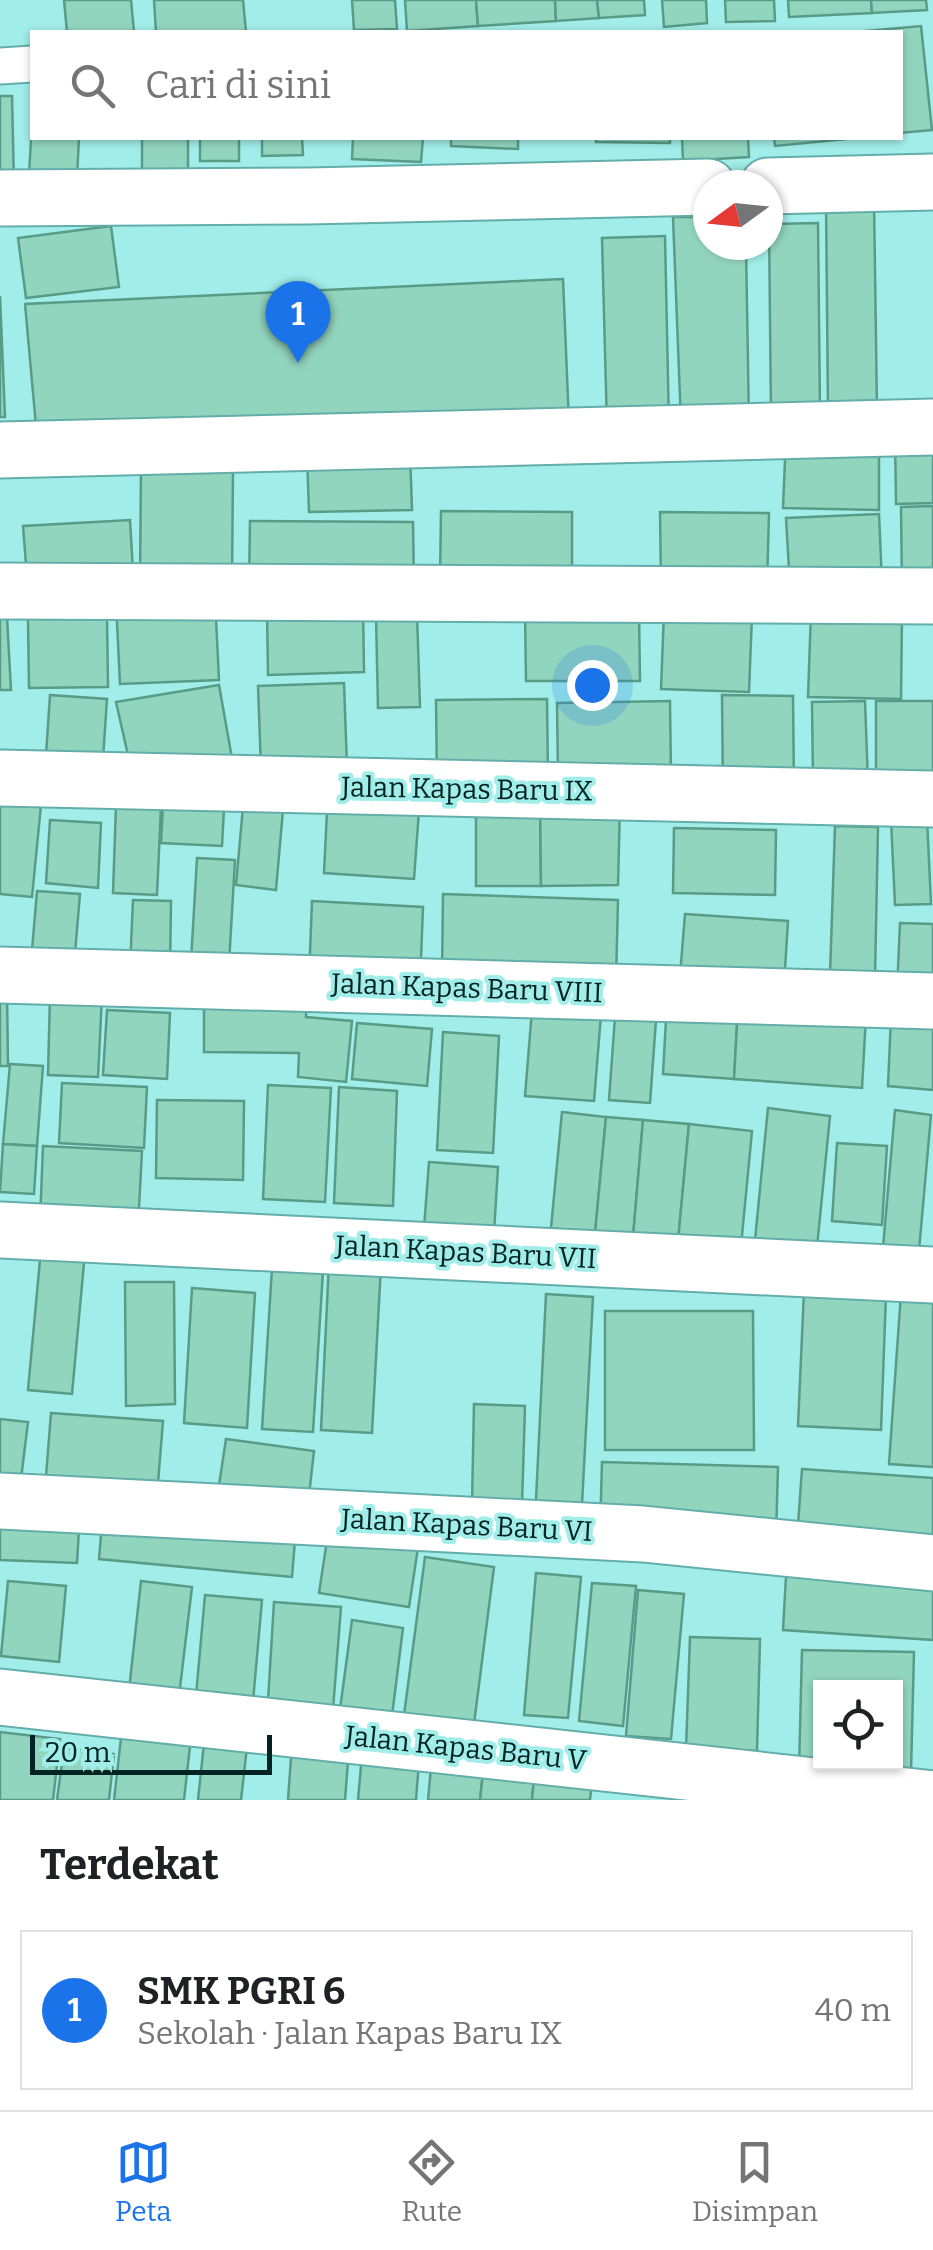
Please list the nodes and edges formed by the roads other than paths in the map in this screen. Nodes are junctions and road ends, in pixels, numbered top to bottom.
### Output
1 (30, 64) edge
2 (0, 66) edge
3 (933, 182) edge
4 (783, 186) edge
5 (693, 187) edge
6 (0, 198) edge
7 (933, 427) edge
8 (0, 450) edge
9 (0, 591) edge
10 (933, 596) edge
11 (0, 778) edge
12 (933, 800) edge
13 (0, 975) edge
14 (933, 1000) edge
15 (0, 1230) edge
16 (933, 1275) edge
17 (0, 1501) edge
18 (933, 1563) edge
19 (0, 1697) edge
20 (933, 1798) edge

1 - 2 lane
3 - 4 street
5 - 6 street
7 - 8 street
9 - 10 street
11 - 12 street, Jalan Kapas Baru IX
13 - 14 street, Jalan Kapas Baru VIII
15 - 16 street, Jalan Kapas Baru VII
17 - 18 street, Jalan Kapas Baru VI
19 - 20 street, Jalan Kapas Baru V

